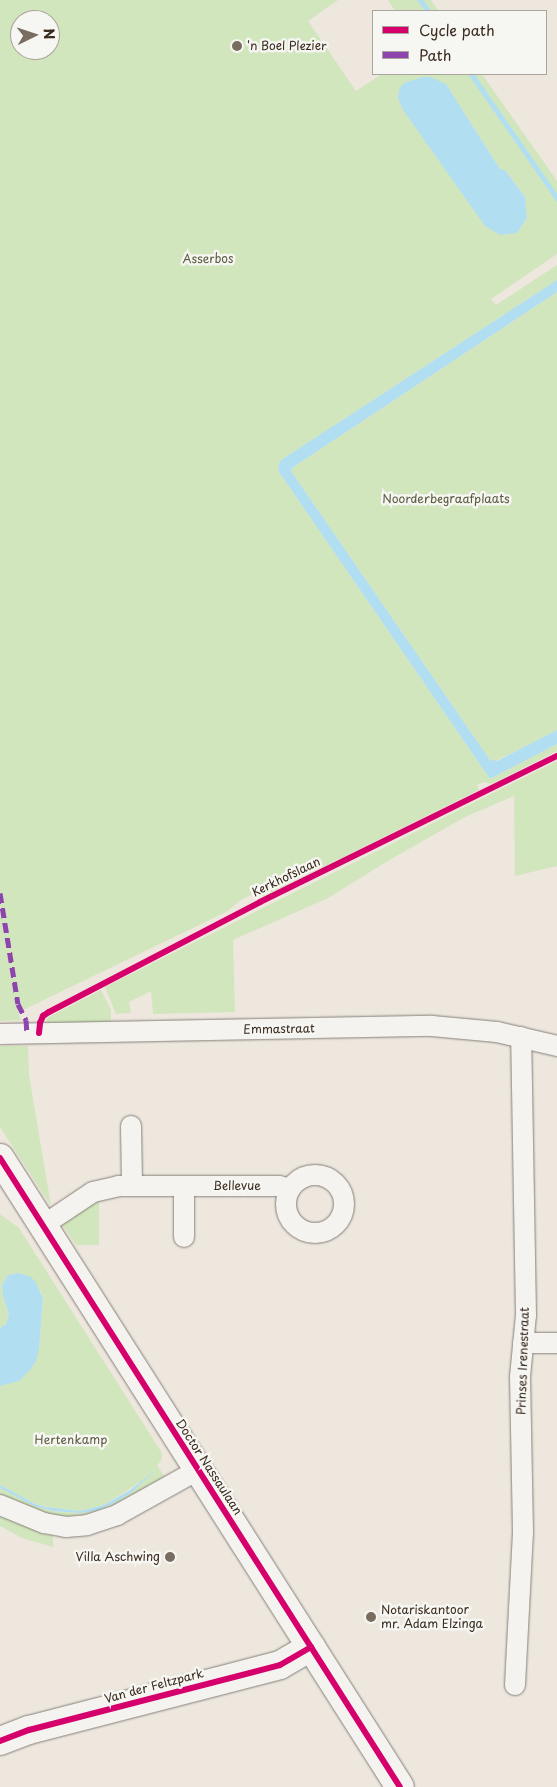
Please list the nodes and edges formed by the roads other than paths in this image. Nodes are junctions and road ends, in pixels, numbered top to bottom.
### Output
1 (0, 1034) edge
2 (521, 1037) junction
3 (557, 1046) edge
4 (131, 1126) dead end
5 (0, 1158) edge
6 (132, 1186) junction
7 (184, 1186) junction
8 (290, 1189) dead end
9 (42, 1226) junction
10 (184, 1237) dead end
11 (523, 1343) junction
12 (557, 1343) edge
13 (198, 1470) junction
14 (0, 1505) edge
15 (311, 1647) junction
16 (515, 1685) dead end
17 (0, 1741) edge
18 (400, 1787) edge

1 - 2 street, Emmastraat
2 - 3 street, Emmastraat
2 - 11 street, Prinses Irenestraat
4 - 6 street
5 - 9 street, Doctor Nassaulaan
6 - 7 street, Bellevue
6 - 9 street, Bellevue
7 - 8 street, Bellevue
7 - 10 street
9 - 13 street, Doctor Nassaulaan
11 - 12 street
11 - 16 street, Prinses Irenestraat
13 - 14 street
13 - 15 street, Doctor Nassaulaan
15 - 17 street, Van der Feltzpark
15 - 18 street, Doctor Nassaulaan

